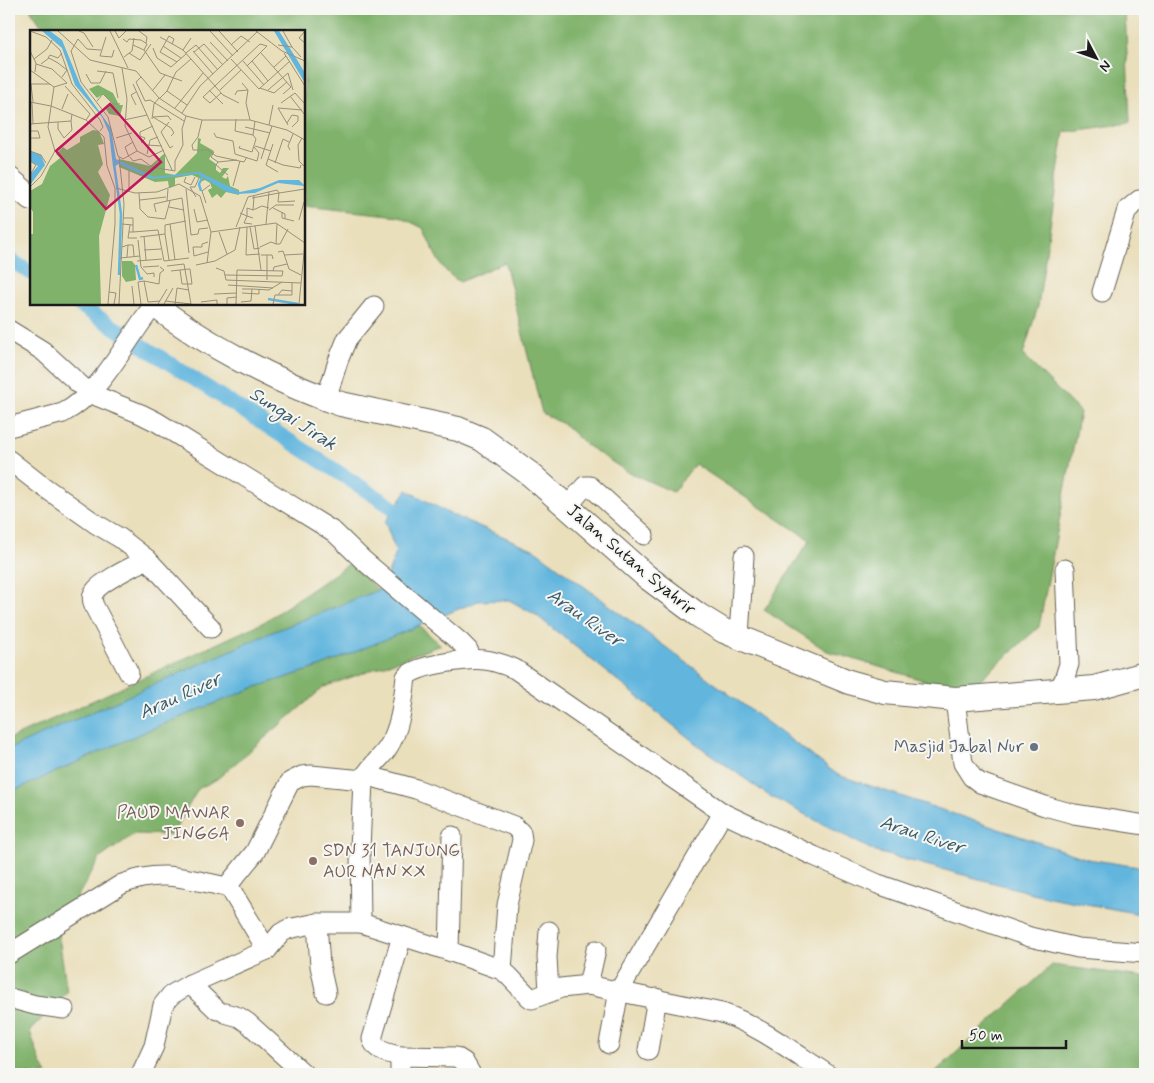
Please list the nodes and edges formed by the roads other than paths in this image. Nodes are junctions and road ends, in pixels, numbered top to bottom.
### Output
1 (9, 179) edge
2 (30, 197) edge
3 (1145, 200) edge
4 (1102, 292) dead end
5 (374, 306) dead end
6 (151, 307) edge
7 (9, 330) edge
8 (93, 390) junction
9 (326, 399) junction
10 (9, 427) edge
11 (9, 460) edge
12 (567, 507) junction
13 (644, 535) dead end
14 (744, 556) dead end
15 (147, 559) junction
16 (1065, 569) dead end
17 (211, 628) dead end
18 (739, 636) junction
19 (472, 659) junction
20 (129, 673) dead end
21 (1145, 674) edge
22 (1057, 691) junction
23 (955, 699) junction
24 (364, 777) junction
25 (723, 813) junction
26 (1145, 825) edge
27 (452, 836) dead end
28 (228, 885) junction
29 (317, 923) junction
30 (361, 923) junction
31 (550, 931) dead end
32 (402, 936) junction
33 (267, 950) junction
34 (596, 950) dead end
35 (450, 951) junction
36 (1145, 953) edge
37 (9, 954) edge
38 (502, 970) junction
39 (190, 984) junction
40 (588, 985) junction
41 (619, 991) junction
42 (550, 992) junction
43 (326, 993) dead end
44 (9, 998) edge
45 (657, 998) junction
46 (64, 1009) dead end
47 (609, 1044) dead end
48 (648, 1050) dead end
49 (400, 1065) edge
50 (141, 1074) edge
51 (304, 1074) edge
52 (471, 1074) edge
53 (826, 1074) edge

1 - 2 main road
3 - 4 street
5 - 9 street
6 - 8 street
6 - 9 main road, Jalan Sutan Syahrir
7 - 8 street
8 - 10 street
8 - 19 street
9 - 12 main road, Jalan Sutan Syahrir
11 - 15 street
12 - 13 street
12 - 18 main road, Jalan Sutan Syahrir
14 - 18 street
15 - 17 street
15 - 20 street
16 - 22 street
18 - 23 main road, Jalan Sutan Syahrir
19 - 24 street
19 - 25 street
21 - 22 main road, Jalan Sutan Syahrir
22 - 23 main road, Jalan Sutan Syahrir
23 - 26 street
24 - 28 street
24 - 30 street
24 - 38 street
25 - 36 street
25 - 41 street
27 - 35 street
28 - 33 street
28 - 37 street
29 - 30 street
29 - 33 street
29 - 43 street
30 - 32 street
31 - 42 street
32 - 35 street
32 - 49 street
33 - 39 street
34 - 40 street
35 - 38 street
38 - 42 street
39 - 50 street
39 - 51 street
40 - 41 street
40 - 42 street
41 - 45 street
41 - 47 street
44 - 46 street
45 - 48 street
45 - 53 street
49 - 52 street

